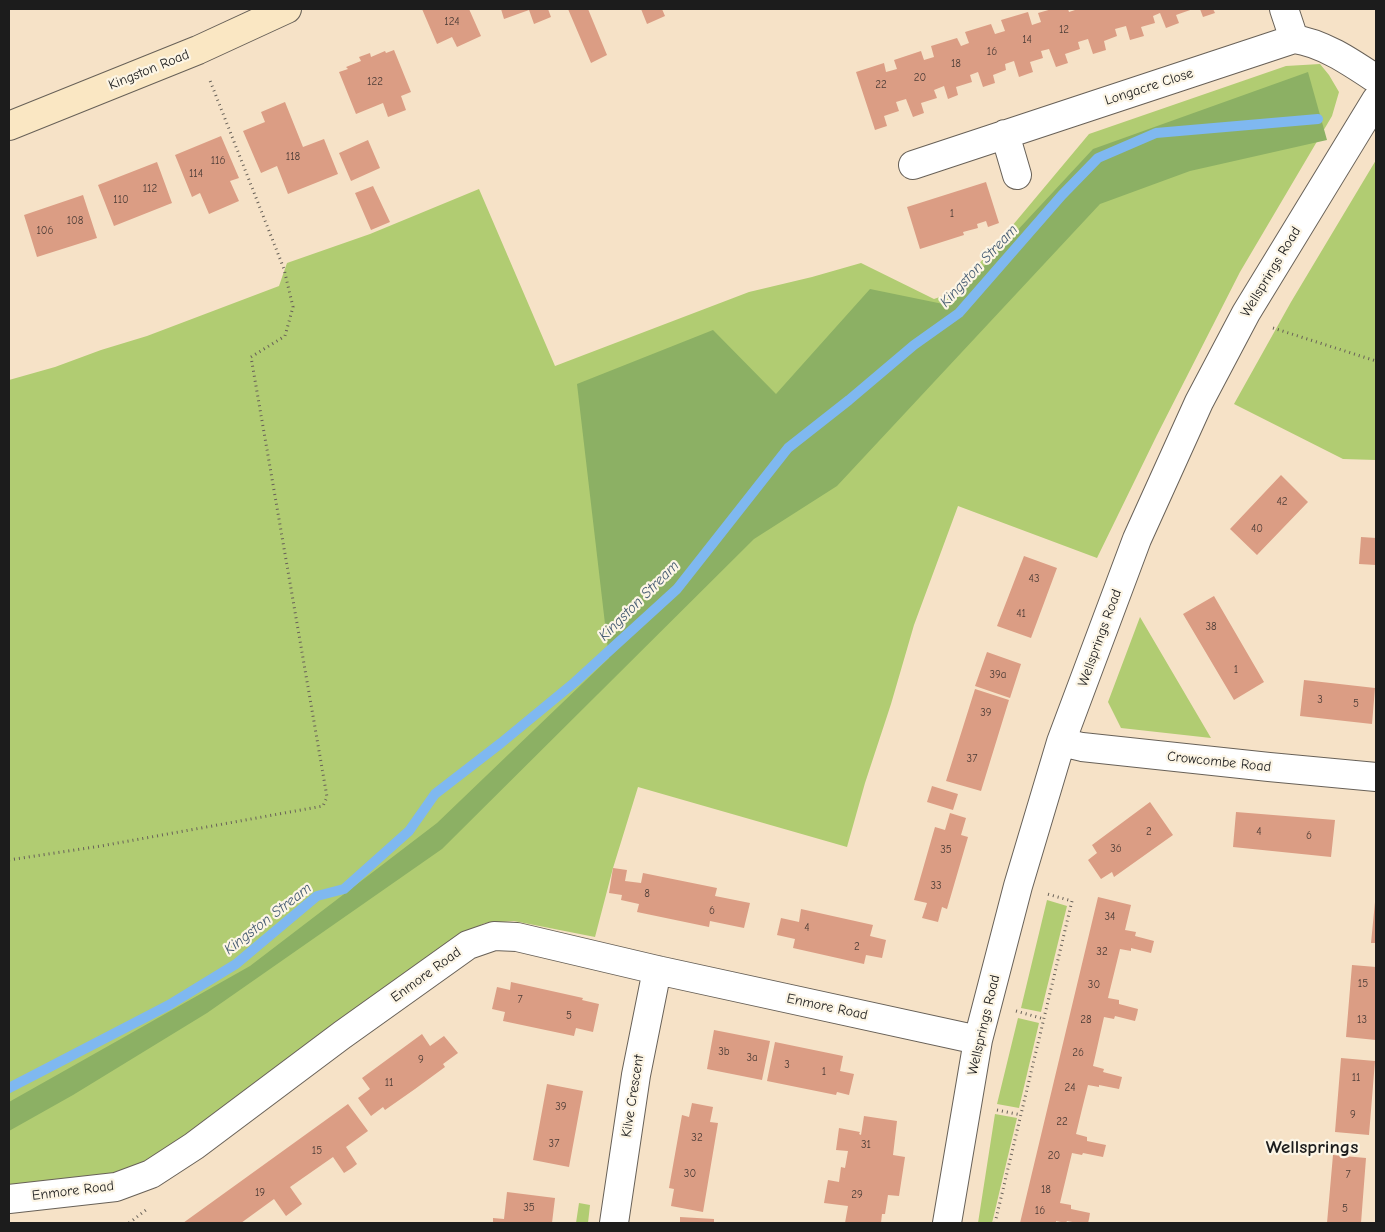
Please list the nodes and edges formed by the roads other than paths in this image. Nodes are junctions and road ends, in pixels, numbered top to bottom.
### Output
1 (287, 9) edge
2 (1284, 9) edge
3 (1294, 39) junction
4 (1376, 79) edge
5 (1376, 100) edge
6 (9, 126) edge
7 (1005, 134) junction
8 (913, 165) dead end
9 (1017, 175) dead end
10 (1061, 742) junction
11 (1376, 777) edge
12 (657, 970) junction
13 (978, 1040) junction
14 (9, 1199) edge
15 (614, 1223) edge
16 (947, 1223) edge

1 - 6 street, Kingston Road
2 - 3 street
3 - 4 street
3 - 7 street, Longacre Close
5 - 10 street, Wellsprings Road
7 - 8 street, Longacre Close
7 - 9 street
10 - 11 street, Crowcombe Road
10 - 13 street, Wellsprings Road
12 - 13 street, Enmore Road
12 - 14 street, Enmore Road
12 - 15 street, Kilve Crescent
13 - 16 street, Wellsprings Road

